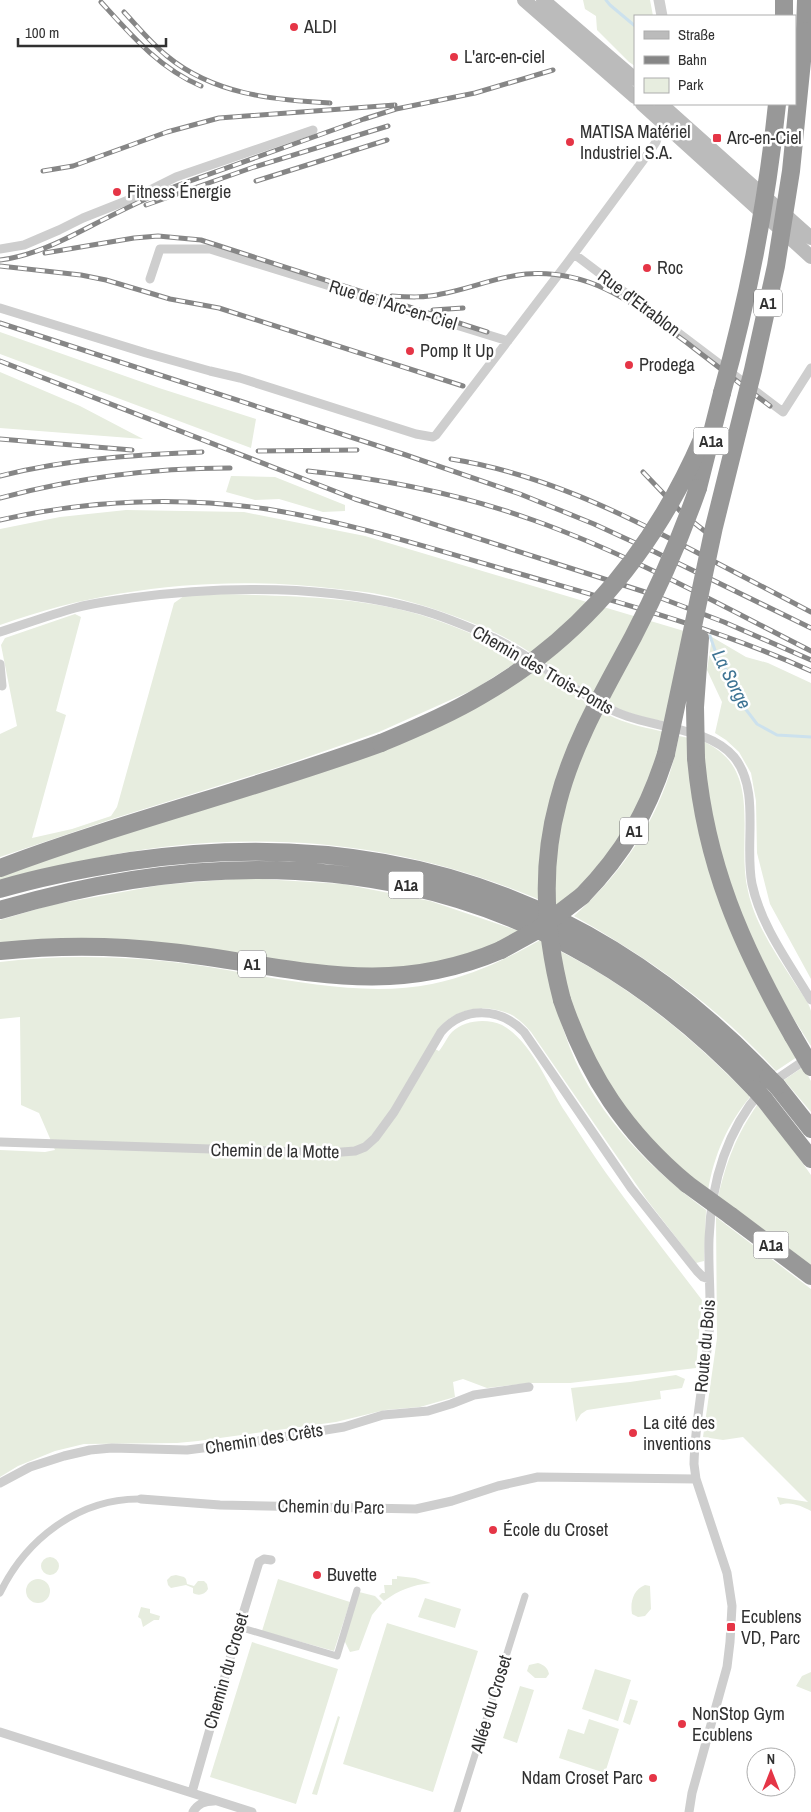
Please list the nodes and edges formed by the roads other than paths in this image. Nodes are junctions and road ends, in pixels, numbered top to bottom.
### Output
1 (524, 0) edge
2 (544, 0) edge
3 (658, 0) edge
4 (784, 0) edge
5 (806, 0) edge
6 (662, 15) edge
7 (784, 15) edge
8 (631, 84) edge
9 (643, 105) edge
10 (661, 105) edge
11 (662, 105) edge
12 (777, 105) edge
13 (662, 122) junction
14 (688, 127) junction
15 (313, 130) dead end
16 (811, 238) edge
17 (0, 249) edge
18 (574, 254) junction
19 (811, 257) edge
20 (150, 280) dead end
21 (0, 308) edge
22 (508, 341) junction
23 (811, 368) edge
24 (722, 394) junction
25 (705, 570) junction
26 (0, 632) edge
27 (0, 664) edge
28 (2, 686) dead end
29 (0, 868) edge
30 (0, 889) edge
31 (0, 910) edge
32 (0, 951) edge
33 (811, 1000) edge
34 (811, 1057) edge
35 (811, 1067) edge
36 (811, 1129) edge
37 (0, 1142) edge
38 (811, 1159) edge
39 (811, 1276) edge
40 (710, 1279) junction
41 (529, 1387) dead end
42 (696, 1479) junction
43 (0, 1483) edge
44 (141, 1499) joint
45 (271, 1560) dead end
46 (357, 1590) dead end
47 (0, 1593) edge
48 (525, 1596) dead end
49 (239, 1627) junction
50 (0, 1732) edge
51 (192, 1792) junction
52 (217, 1801) junction
53 (194, 1812) edge
54 (252, 1812) edge
55 (457, 1812) edge
56 (689, 1812) edge

1 - 8 main road
2 - 8 main road
3 - 6 street
4 - 7 highway
5 - 25 highway, A1, bridge
9 - 13 main road
10 - 13 street
11 - 14 main road
12 - 24 highway, A1, bridge
13 - 14 street
13 - 18 street
13 - 19 main road
14 - 16 main road
15 - 17 street
18 - 22 street
18 - 23 street, Rue d'Etrablon
20 - 22 street, Rue de l'Arc-en-Ciel
21 - 22 street
24 - 29 highway, A1, bridge
24 - 39 highway, A1a, bridge
25 - 32 highway, A1, bridge
25 - 35 highway, bridge
26 - 33 street, Chemin des Trois-Ponts
27 - 28 street
30 - 36 highway, A1a
31 - 38 highway, A1a
34 - 40 street, Route du Bois
37 - 40 street, Chemin de la Motte
40 - 42 street, Route du Bois
41 - 43 street, Chemin des Crêts
42 - 44 street, Chemin du Parc
42 - 56 street, Route du Bois
44 - 47 street, Chemin du Parc
45 - 49 street, Chemin du Croset
46 - 49 street
48 - 55 street, Allée du Croset
49 - 51 street, Chemin du Croset
50 - 51 street
51 - 52 street
52 - 53 street
52 - 54 street

